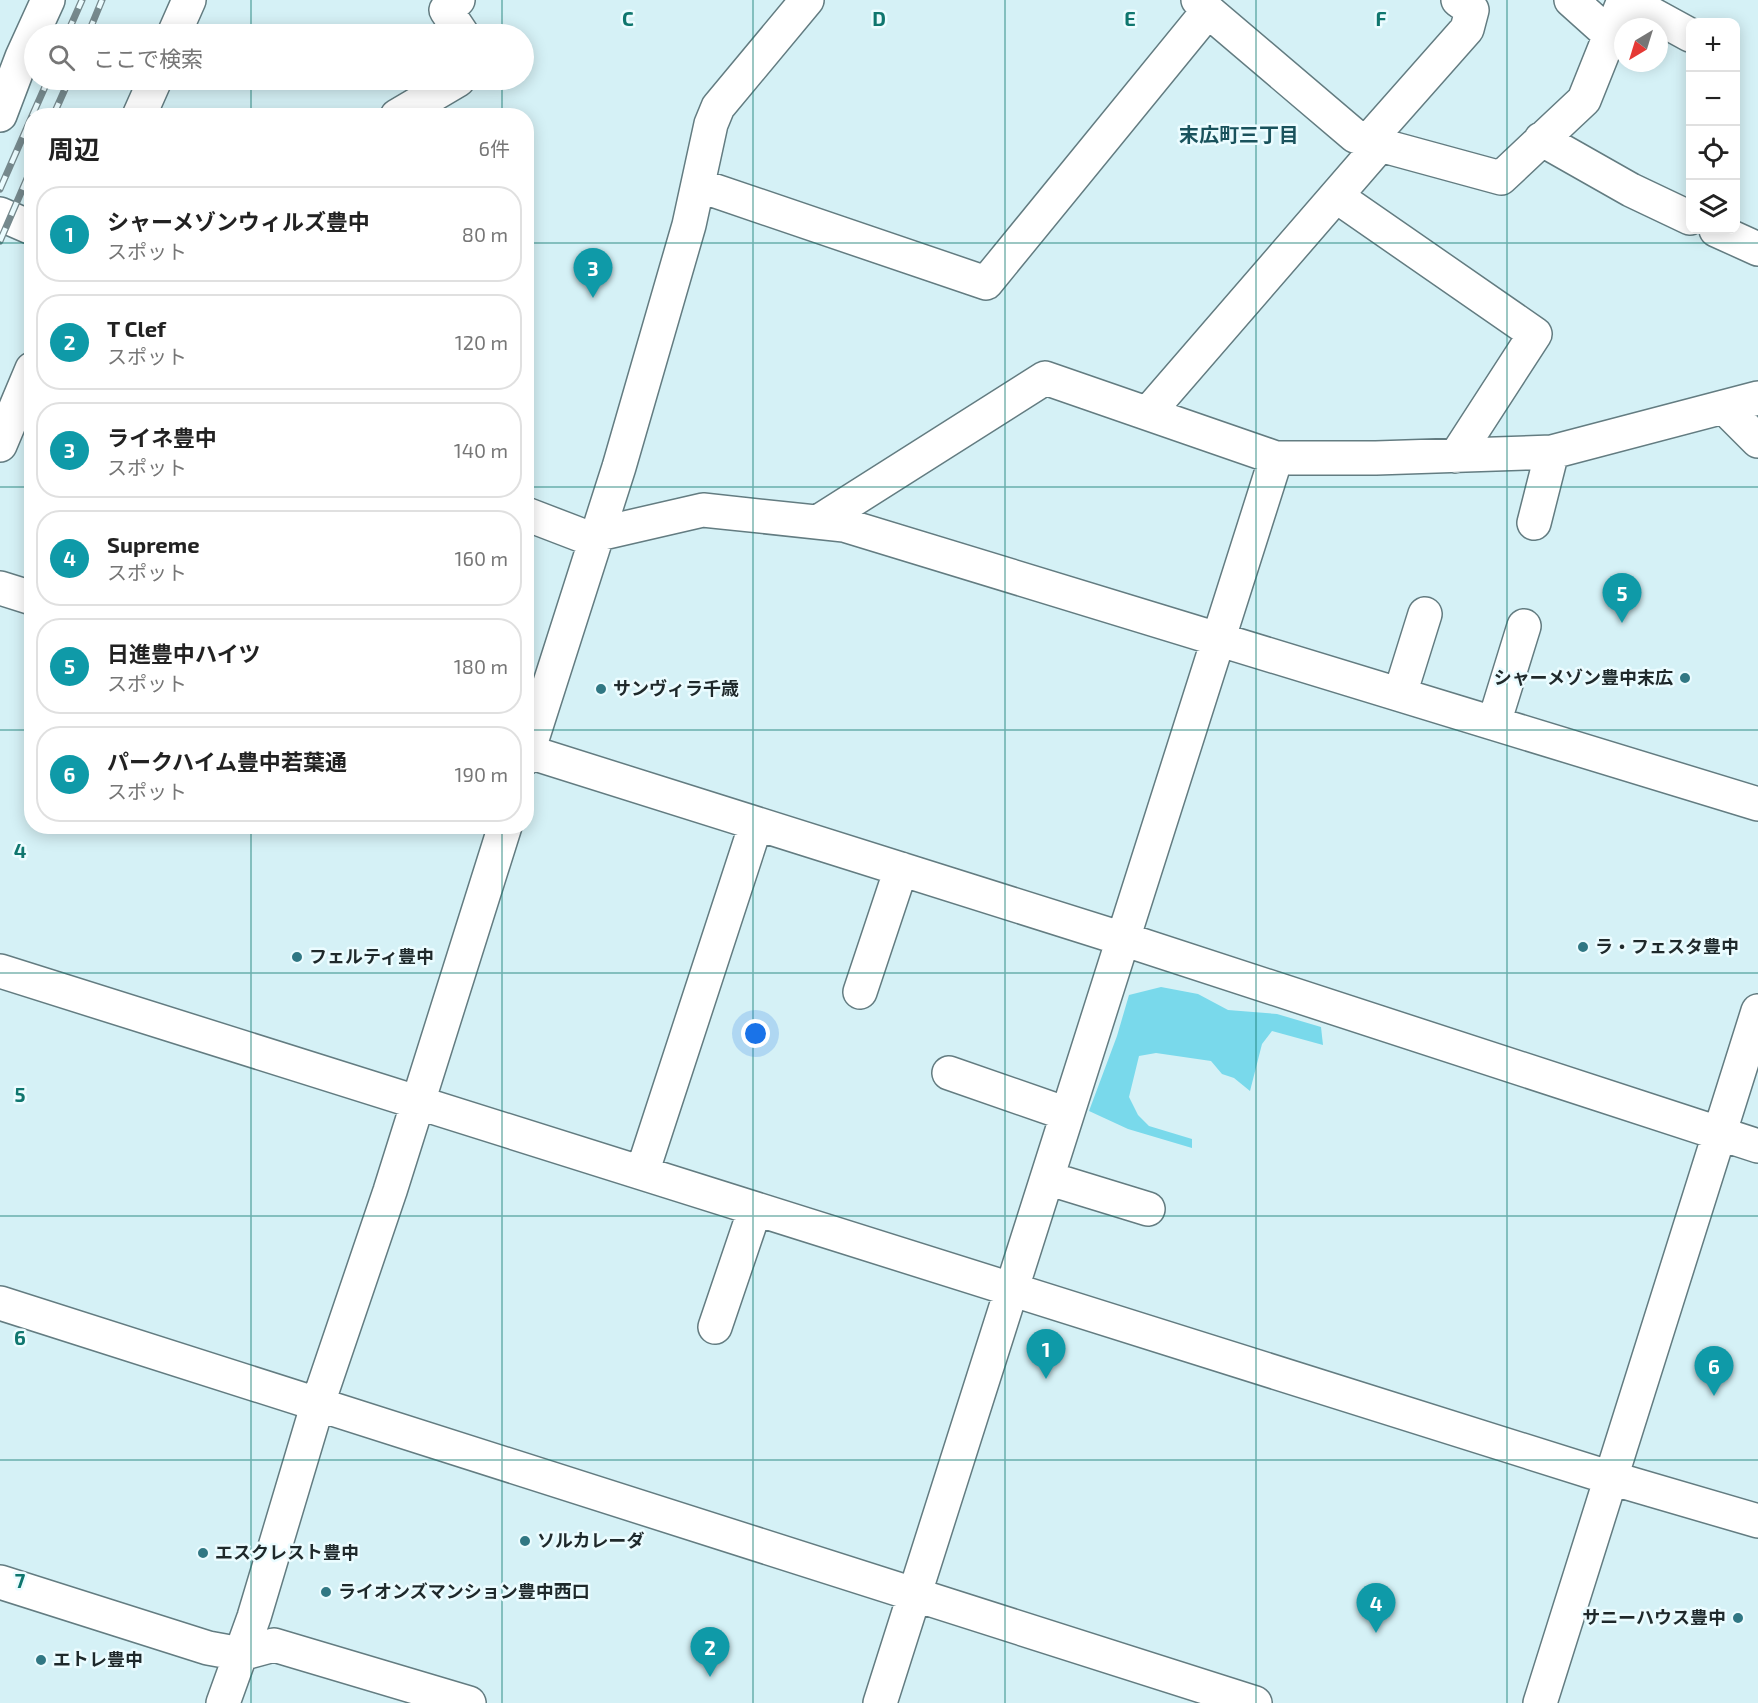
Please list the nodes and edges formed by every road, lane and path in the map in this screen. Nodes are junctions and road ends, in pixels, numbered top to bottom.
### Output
1 (48, 0) edge
2 (189, 0) edge
3 (458, 0) edge
4 (807, 0) edge
5 (1458, 0) edge
6 (1571, 0) edge
7 (1625, 0) edge
8 (1203, 6) edge
9 (32, 24) edge
10 (178, 24) edge
11 (455, 24) edge
12 (1686, 33) edge
13 (24, 35) edge
14 (1610, 35) junction
15 (11, 54) edge
16 (151, 90) edge
17 (441, 90) edge
18 (143, 108) edge
19 (411, 108) edge
20 (0, 115) edge
21 (1541, 140) junction
22 (1374, 143) junction
23 (698, 185) junction
24 (1336, 196) junction
25 (0, 214) edge
26 (1686, 216) edge
27 (24, 224) edge
28 (1725, 234) edge
29 (1758, 249) edge
30 (24, 388) edge
31 (1758, 398) edge
32 (1725, 408) junction
33 (1148, 413) junction
34 (1758, 441) edge
35 (0, 444) edge
36 (1552, 452) junction
37 (1456, 456) junction
38 (1276, 458) junction
39 (534, 517) edge
40 (818, 522) junction
41 (1534, 523) dead end
42 (597, 534) junction
43 (0, 588) edge
44 (24, 596) edge
45 (1425, 614) dead end
46 (1524, 626) dead end
47 (1218, 640) junction
48 (1400, 694) junction
49 (1494, 723) junction
50 (534, 732) edge
51 (534, 756) edge
52 (1758, 804) edge
53 (756, 824) junction
54 (502, 834) edge
55 (901, 869) junction
56 (1123, 939) junction
57 (0, 971) edge
58 (860, 992) dead end
59 (1758, 1011) edge
60 (949, 1073) dead end
61 (418, 1103) junction
62 (1067, 1114) junction
63 (1719, 1134) junction
64 (1758, 1146) edge
65 (642, 1173) junction
66 (1047, 1178) junction
67 (755, 1209) junction
68 (1148, 1209) dead end
69 (1012, 1290) junction
70 (0, 1303) edge
71 (715, 1328) dead end
72 (318, 1404) junction
73 (1611, 1478) junction
74 (1758, 1521) edge
75 (0, 1582) edge
76 (914, 1595) junction
77 (241, 1654) junction
78 (224, 1703) edge
79 (470, 1703) edge
80 (880, 1703) edge
81 (1255, 1703) edge
82 (1540, 1703) edge

1 - 9 street
2 - 10 street
3 - 11 street
4 - 23 street
5 - 22 street
6 - 14 street
7 - 12 street
7 - 14 street
8 - 22 street
8 - 23 street
13 - 15 street
14 - 21 street
15 - 20 street
16 - 18 street
17 - 19 street
21 - 22 street
21 - 26 street
22 - 24 street
23 - 42 street
24 - 33 street
24 - 37 street
25 - 27 street
28 - 29 street
30 - 35 street
31 - 32 street
32 - 34 street
32 - 36 street
33 - 38 street
33 - 40 street
36 - 37 street
36 - 41 street
37 - 38 street
38 - 47 street
39 - 42 street
40 - 42 street
40 - 47 street
42 - 50 street
43 - 44 street
45 - 48 street
46 - 49 street
47 - 48 street
47 - 56 street
48 - 49 street
49 - 52 street
51 - 53 street
53 - 55 street
53 - 65 street
54 - 61 street
55 - 56 street
55 - 58 street
56 - 62 street
56 - 63 street
57 - 61 street
59 - 63 street
60 - 62 street
61 - 65 street
61 - 72 street
62 - 66 street
63 - 64 street
63 - 73 street
65 - 67 street
66 - 68 street
66 - 69 street
67 - 69 street
67 - 71 street
69 - 73 street
69 - 76 street
70 - 72 street
72 - 76 street
72 - 77 street
73 - 74 street
73 - 82 street
75 - 77 street
76 - 80 street
76 - 81 street
77 - 78 street
77 - 79 street

